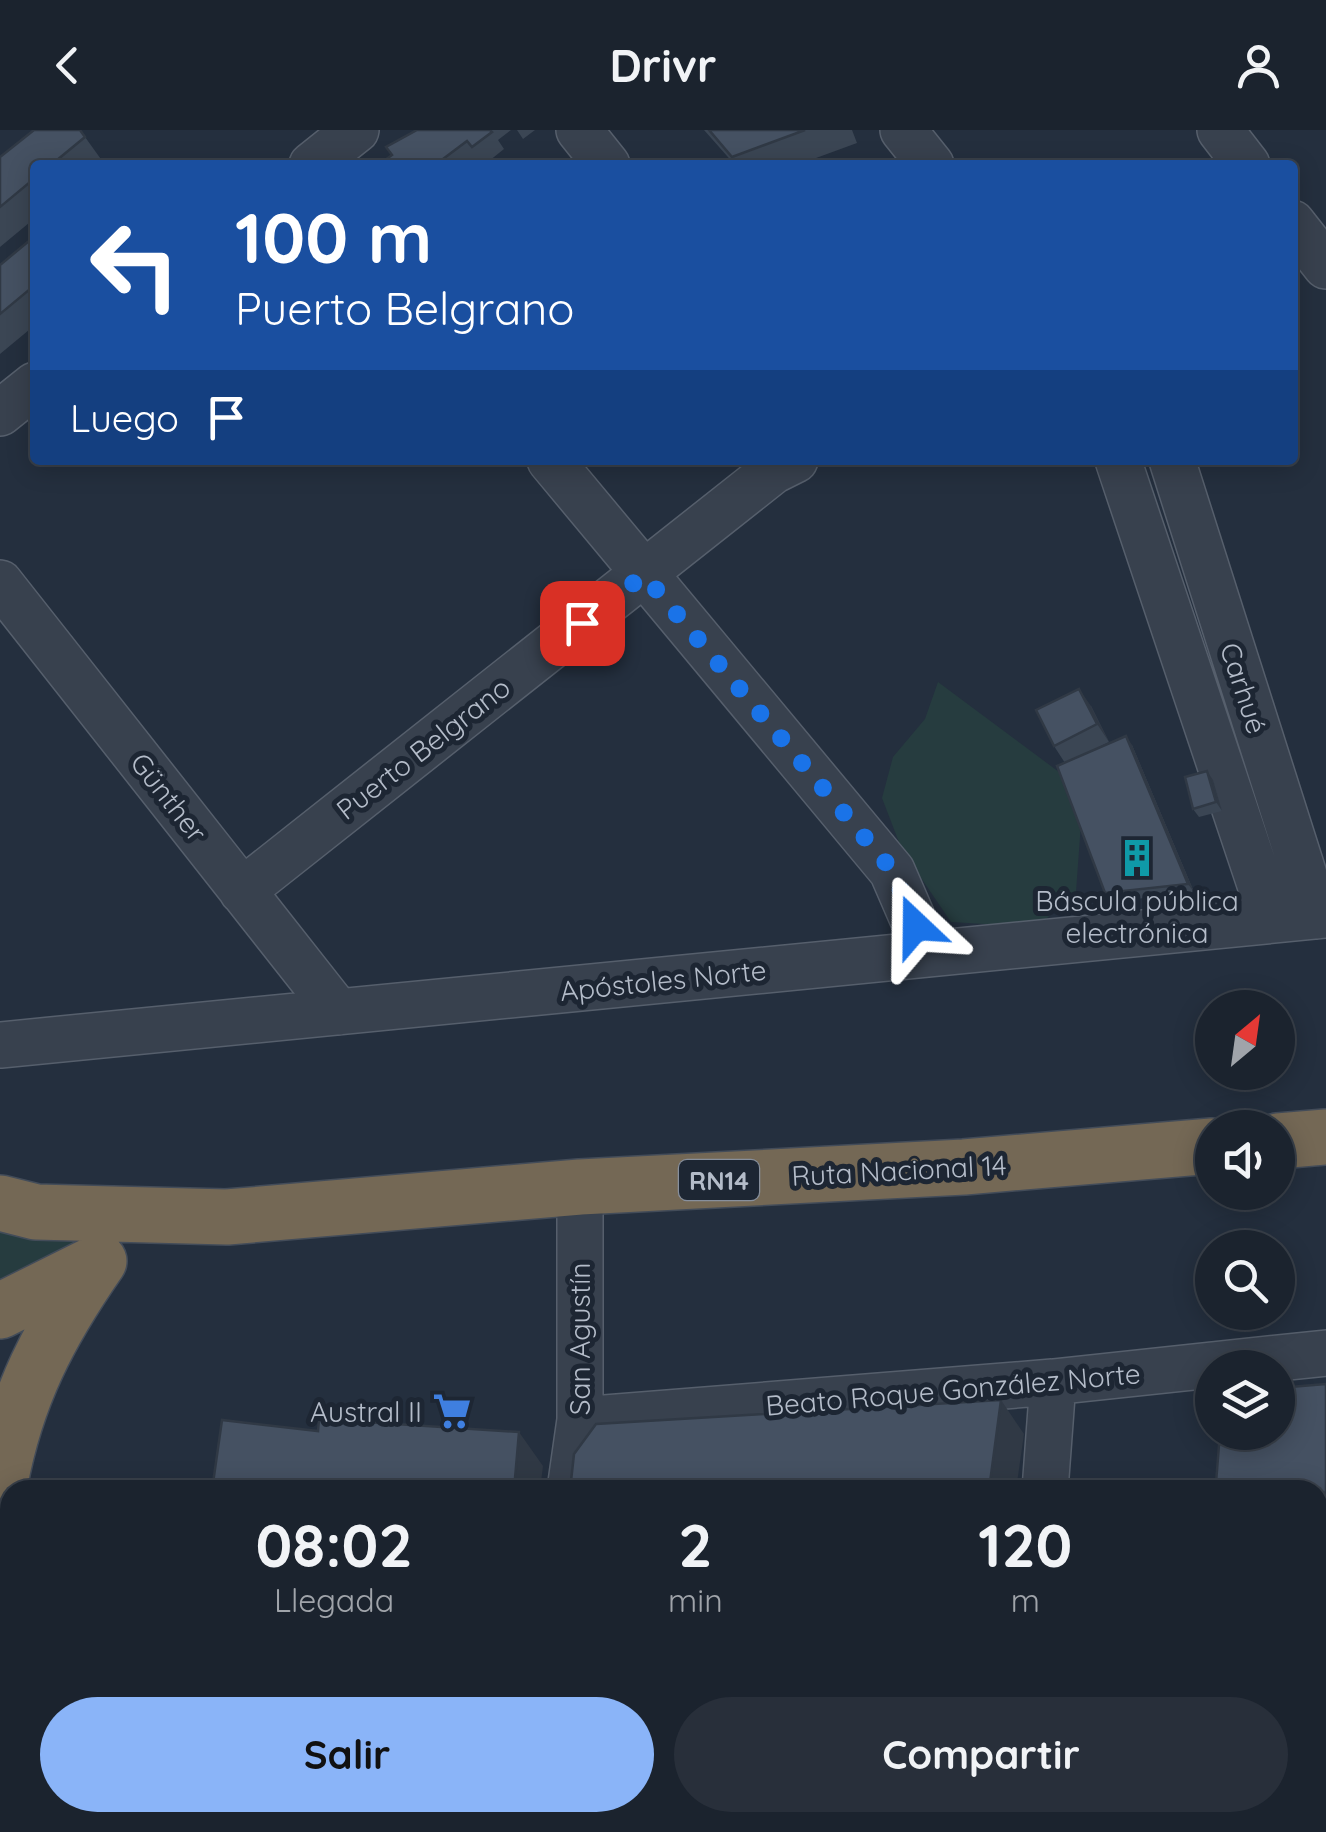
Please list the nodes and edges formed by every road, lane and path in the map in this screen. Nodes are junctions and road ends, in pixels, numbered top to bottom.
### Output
1 (356, 130) edge
2 (579, 130) edge
3 (904, 130) edge
4 (1220, 130) edge
5 (318, 160) edge
6 (603, 160) edge
7 (928, 160) edge
8 (1244, 160) edge
9 (1298, 231) edge
10 (1326, 266) edge
11 (1326, 274) edge
12 (1298, 285) edge
13 (30, 389) edge
14 (0, 412) edge
15 (554, 465) edge
16 (785, 465) edge
17 (1120, 465) edge
18 (1174, 465) edge
19 (644, 575) junction
20 (0, 583) edge
21 (242, 890) junction
22 (1321, 915) edge
23 (1272, 920) junction
24 (928, 954) junction
25 (338, 1012) junction
26 (0, 1044) edge
27 (1326, 1138) edge
28 (1295, 1140) edge
29 (1195, 1147) edge
30 (580, 1187) junction
31 (0, 1203) edge
32 (226, 1217) junction
33 (99, 1261) junction
34 (0, 1311) edge
35 (1326, 1353) edge
36 (1053, 1382) junction
37 (580, 1420) junction
38 (1, 1480) edge
39 (571, 1480) edge
40 (1045, 1480) edge

1 - 5 street
2 - 6 street
3 - 7 street
4 - 8 street
9 - 10 street
11 - 12 street
13 - 14 street
15 - 19 street
16 - 19 street, Puerto Belgrano
17 - 23 street
18 - 22 street, Carhué
19 - 21 street, Puerto Belgrano
19 - 24 street
20 - 21 street, Günther
21 - 25 street, Günther
22 - 23 street, Apóstoles Norte
23 - 24 street, Apóstoles Norte
24 - 25 street, Apóstoles Norte
25 - 26 street, Apóstoles Norte
27 - 28 highway
29 - 30 highway, Ruta Nacional 14 / RN14
30 - 32 highway, Ruta Nacional 14 / RN14
30 - 37 street, San Agustín
31 - 32 highway, Ruta Nacional 14 / RN14
32 - 33 highway, Ruta Nacional 14 / RN14
33 - 34 highway, Ruta Nacional 14 / RN14
33 - 38 highway
35 - 36 street, Beato Roque González Norte
36 - 37 street, Beato Roque González Norte
36 - 40 street
37 - 39 street, San Agustín

